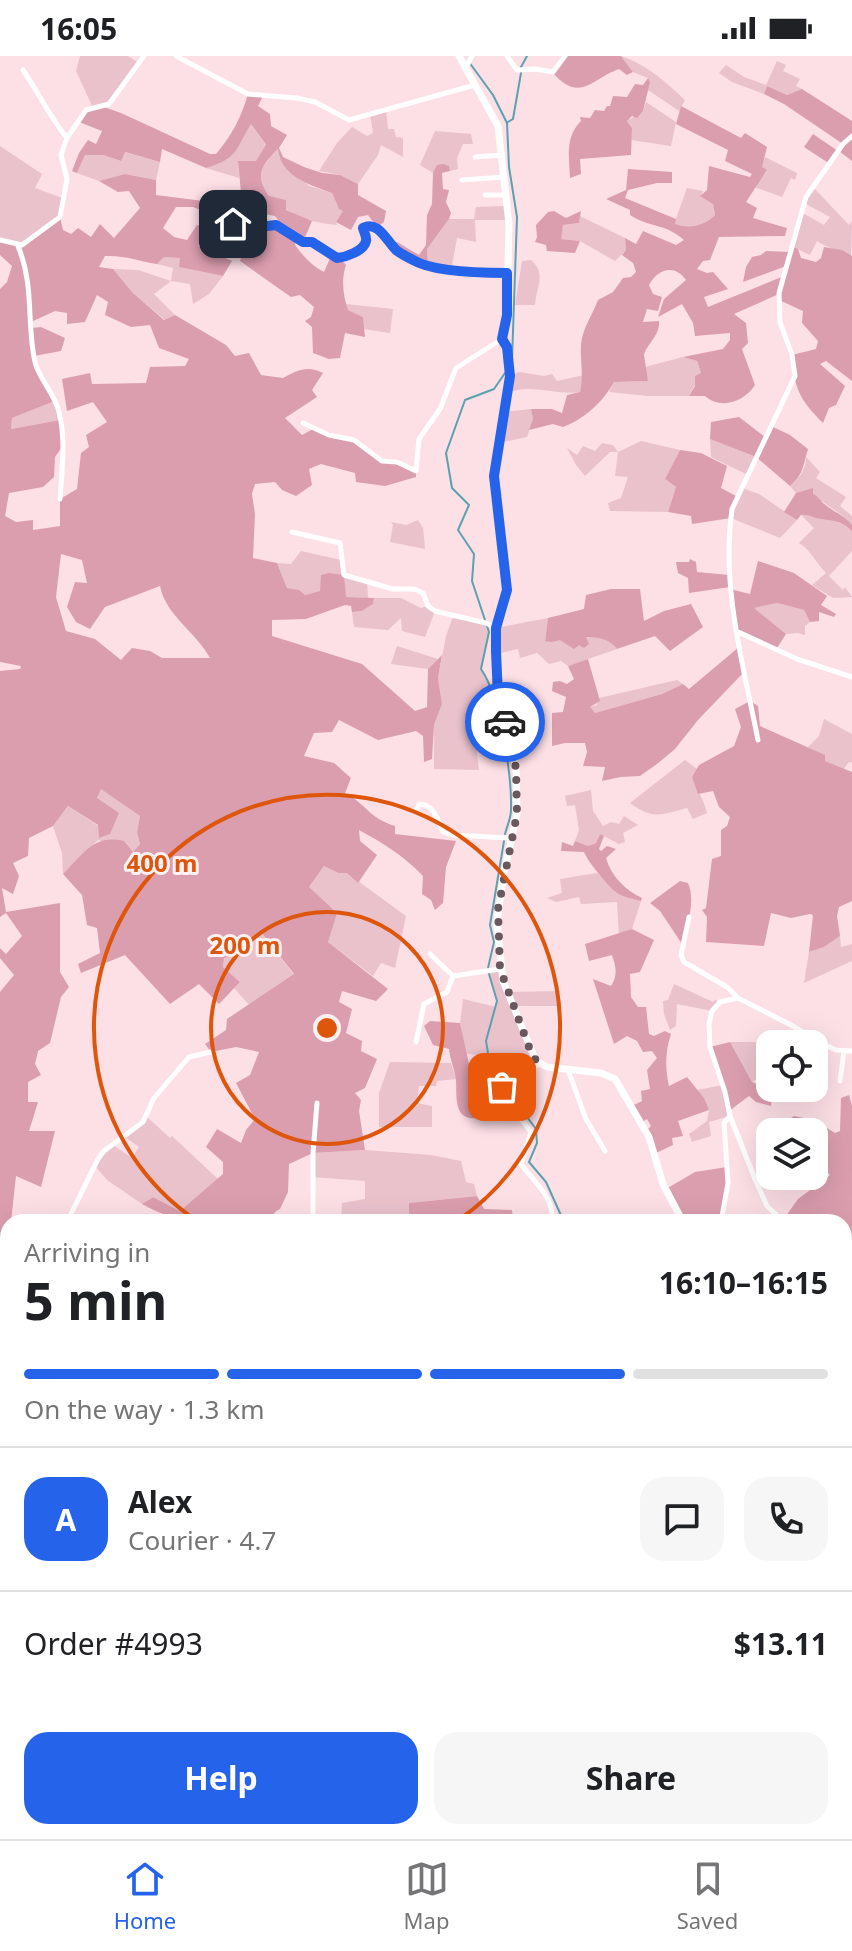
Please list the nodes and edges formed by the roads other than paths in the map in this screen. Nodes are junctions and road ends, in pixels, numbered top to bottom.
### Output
1 (144, 56) edge
2 (176, 56) edge
3 (459, 56) edge
4 (507, 56) edge
5 (565, 56) edge
6 (470, 62) edge
7 (23, 70) dead end
8 (475, 85) junction
9 (852, 136) edge
10 (67, 138) junction
11 (503, 155) junction
12 (475, 157) dead end
13 (504, 177) junction
14 (462, 180) dead end
15 (485, 195) dead end
16 (506, 195) junction
17 (233, 224) dead end
18 (0, 240) edge
19 (16, 246) junction
20 (507, 273) junction
21 (502, 339) junction
22 (303, 423) dead end
23 (60, 499) dead end
24 (292, 532) dead end
25 (496, 628) junction
26 (736, 631) junction
27 (852, 677) edge
28 (758, 740) dead end
29 (416, 811) dead end
30 (512, 838) junction
31 (689, 917) dead end
32 (430, 954) dead end
33 (500, 969) junction
34 (453, 976) junction
35 (738, 998) junction
36 (416, 1042) dead end
37 (844, 1051) junction
38 (852, 1051) edge
39 (211, 1052) dead end
40 (539, 1064) junction
41 (568, 1070) junction
42 (840, 1081) dead end
43 (317, 1103) dead end
44 (730, 1116) junction
45 (605, 1151) dead end
46 (71, 1214) edge
47 (313, 1214) edge
48 (552, 1214) edge
49 (679, 1214) edge
50 (722, 1214) edge
51 (776, 1214) edge

1 - 10 street
2 - 8 street
3 - 6 street
4 - 5 street
6 - 8 street
7 - 10 street
8 - 11 street
9 - 26 street
10 - 19 street
11 - 12 street
11 - 13 street
13 - 14 street
13 - 16 street
15 - 16 street
16 - 20 street
17 - 20 street
18 - 19 street
19 - 23 street
20 - 21 street
21 - 22 street
21 - 25 street
24 - 25 street
25 - 30 street
26 - 27 street
26 - 28 street
29 - 30 street
30 - 33 street
31 - 35 street
32 - 34 street
33 - 34 street
33 - 40 street
34 - 36 street
35 - 37 street
35 - 44 street
37 - 38 street
37 - 42 street
39 - 46 street
40 - 41 street
40 - 48 street
41 - 45 street
41 - 49 street
43 - 47 street
44 - 50 street
44 - 51 street

